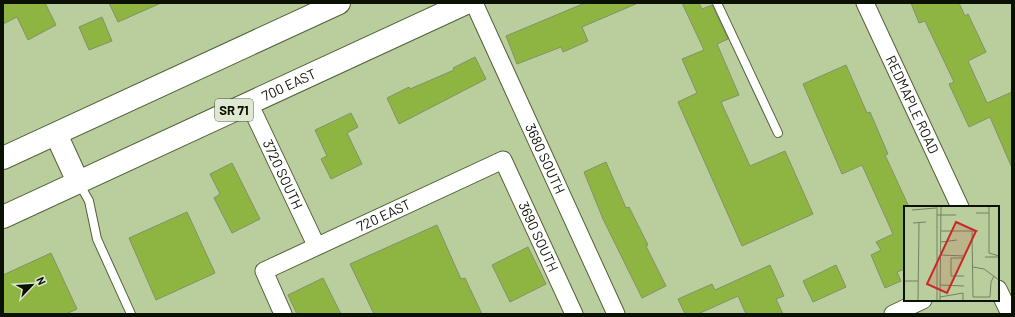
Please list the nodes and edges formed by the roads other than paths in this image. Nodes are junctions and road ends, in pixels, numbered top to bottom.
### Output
1 (339, 3) edge
2 (466, 3) edge
3 (474, 3) edge
4 (717, 3) edge
5 (865, 3) edge
6 (249, 103) junction
7 (778, 133) dead end
8 (56, 134) junction
9 (3, 158) edge
10 (503, 160) joint
11 (78, 182) junction
12 (960, 206) edge
13 (3, 217) edge
14 (316, 245) junction
15 (999, 290) edge
16 (922, 301) edge
17 (131, 314) edge
18 (283, 314) edge
19 (574, 314) edge
20 (616, 314) edge
21 (893, 314) edge
22 (1010, 314) edge

1 - 8 main road
2 - 6 main road, 700 EAST / SR 71
3 - 20 street, 3680 SOUTH
4 - 7 lane
5 - 12 street, REDMAPLE ROAD
6 - 11 main road, 700 EAST / SR 71
6 - 14 street, 3720 SOUTH
8 - 9 main road
8 - 11 main road
10 - 14 street, 720 EAST
10 - 19 street, 3690 SOUTH
11 - 13 main road, 700 EAST / SR 71
11 - 17 lane
14 - 18 street, 720 EAST
15 - 22 street
16 - 21 street

